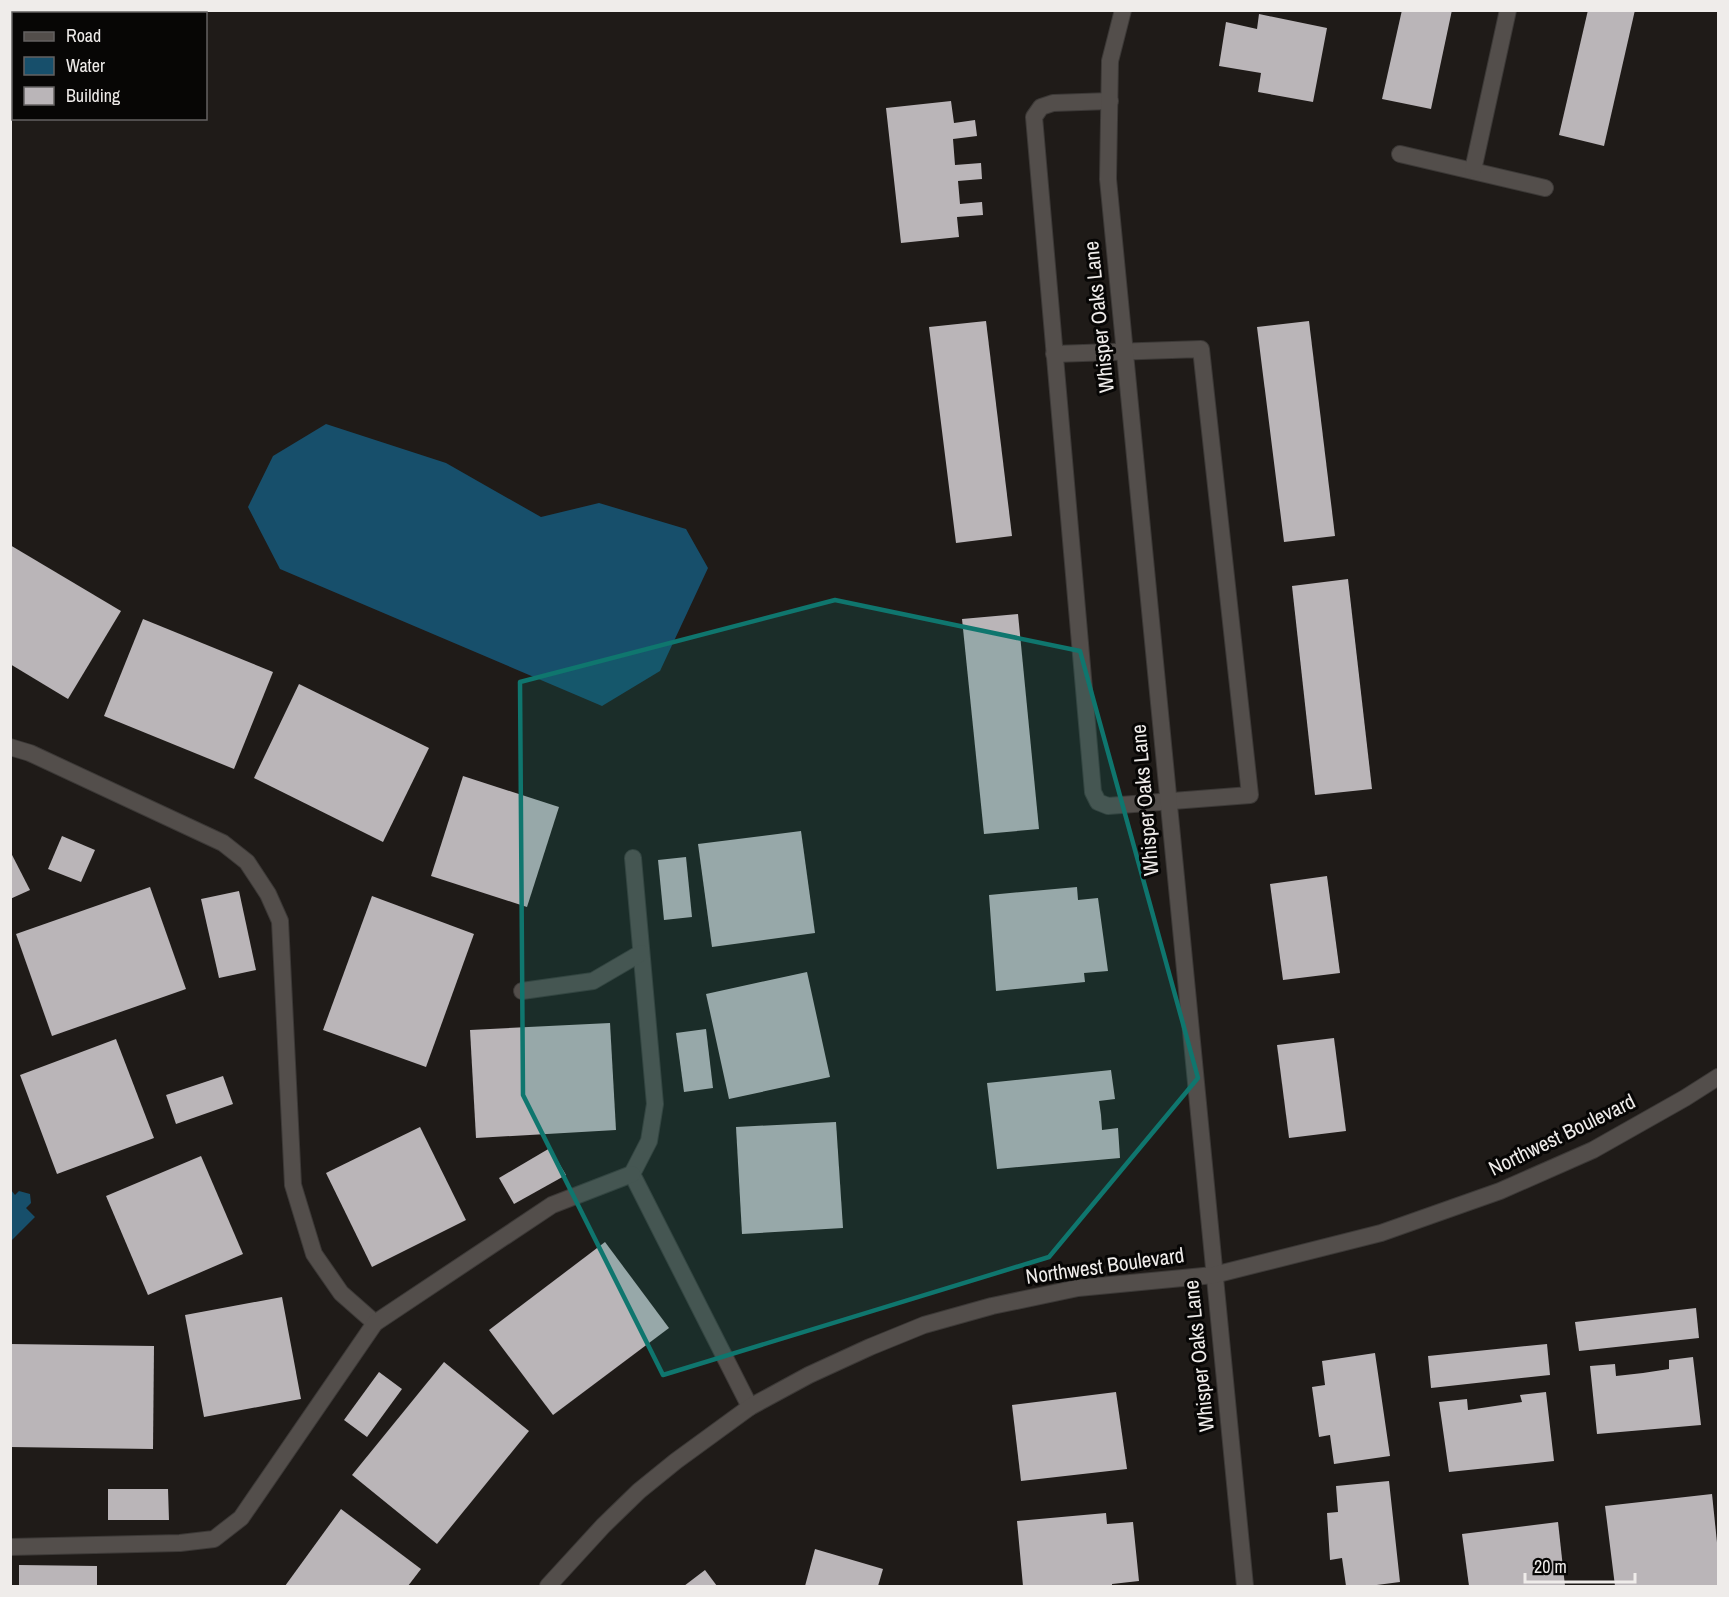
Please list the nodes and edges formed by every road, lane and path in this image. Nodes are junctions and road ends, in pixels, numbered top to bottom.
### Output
1 (1123, 10) edge
2 (1508, 10) edge
3 (1110, 101) junction
4 (1400, 154) dead end
5 (1473, 170) junction
6 (1545, 188) dead end
7 (1125, 352) junction
8 (1054, 354) junction
9 (10, 747) edge
10 (1168, 800) junction
11 (633, 858) dead end
12 (641, 953) junction
13 (522, 991) dead end
14 (1719, 1077) edge
15 (632, 1174) junction
16 (1214, 1275) junction
17 (375, 1323) junction
18 (750, 1407) junction
19 (10, 1547) edge
20 (548, 1587) edge
21 (1245, 1587) edge

1 - 3 street, Whisper Oaks Lane
2 - 5 street
3 - 7 street, Whisper Oaks Lane
3 - 8 street
4 - 5 street
5 - 6 street
7 - 8 street
7 - 10 street, Whisper Oaks Lane
7 - 10 street
8 - 10 street
9 - 17 street
10 - 16 street, Whisper Oaks Lane
11 - 12 street
12 - 13 street
12 - 15 street
14 - 16 street, Northwest Boulevard
15 - 17 street
15 - 18 street
16 - 18 street, Northwest Boulevard
16 - 21 street, Whisper Oaks Lane
17 - 19 street
18 - 20 street, Northwest Boulevard

